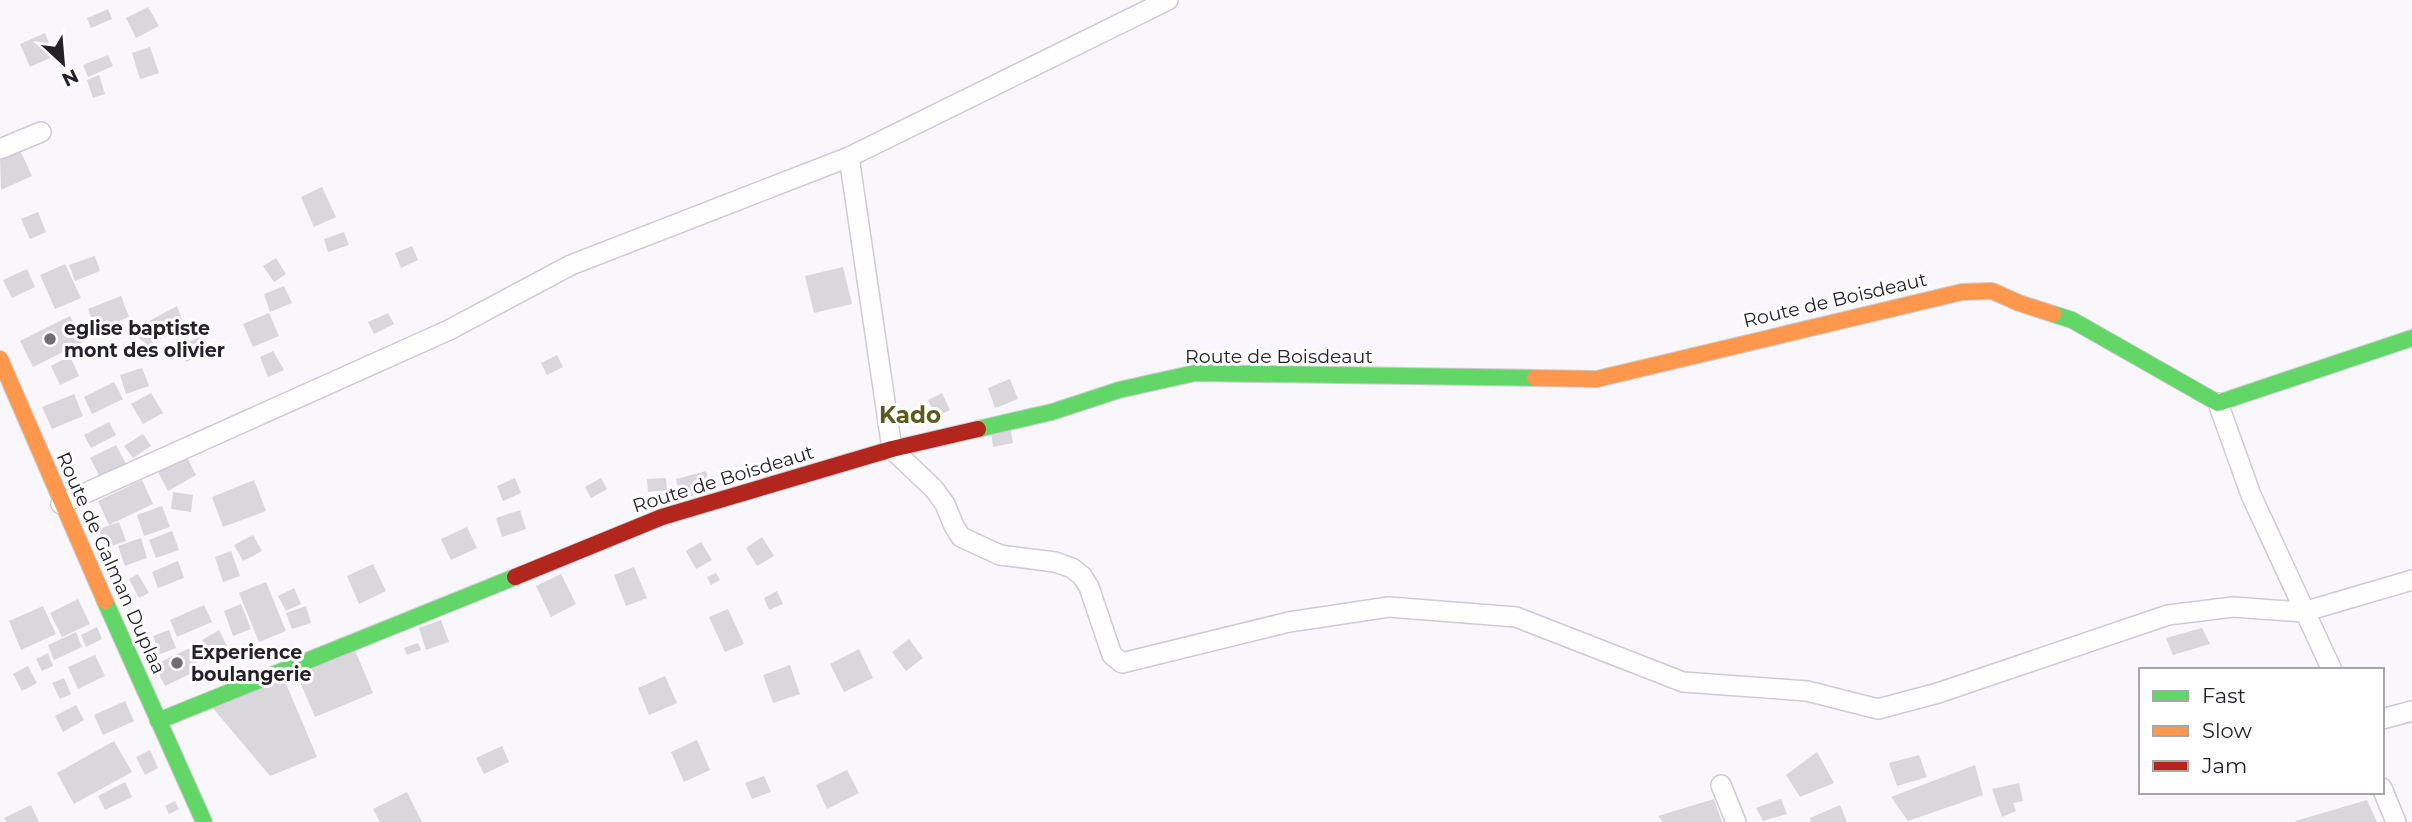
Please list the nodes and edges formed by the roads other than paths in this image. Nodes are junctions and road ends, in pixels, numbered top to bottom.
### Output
1 (1168, 0) edge
2 (41, 132) dead end
3 (0, 149) edge
4 (849, 157) junction
5 (2412, 338) edge
6 (0, 359) edge
7 (2218, 403) junction
8 (892, 449) junction
9 (61, 505) junction
10 (2412, 580) edge
11 (2303, 612) junction
12 (2331, 668) edge
13 (2412, 711) edge
14 (2384, 718) edge
15 (158, 721) junction
16 (1721, 785) dead end
17 (2384, 793) edge
18 (204, 822) edge
19 (1736, 822) edge
20 (2396, 822) edge

1 - 4 street
2 - 3 street
4 - 8 street
4 - 9 street
5 - 7 street
6 - 9 street, Route de Galman Duplaa
7 - 8 street, Route de Boisdeaut
7 - 11 street
8 - 11 street
8 - 15 street, Route de Boisdeaut
9 - 15 street, Route de Galman Duplaa
10 - 11 street
11 - 12 street
13 - 14 street
15 - 18 street, Route de Galman Duplaa
16 - 19 street
17 - 20 street

